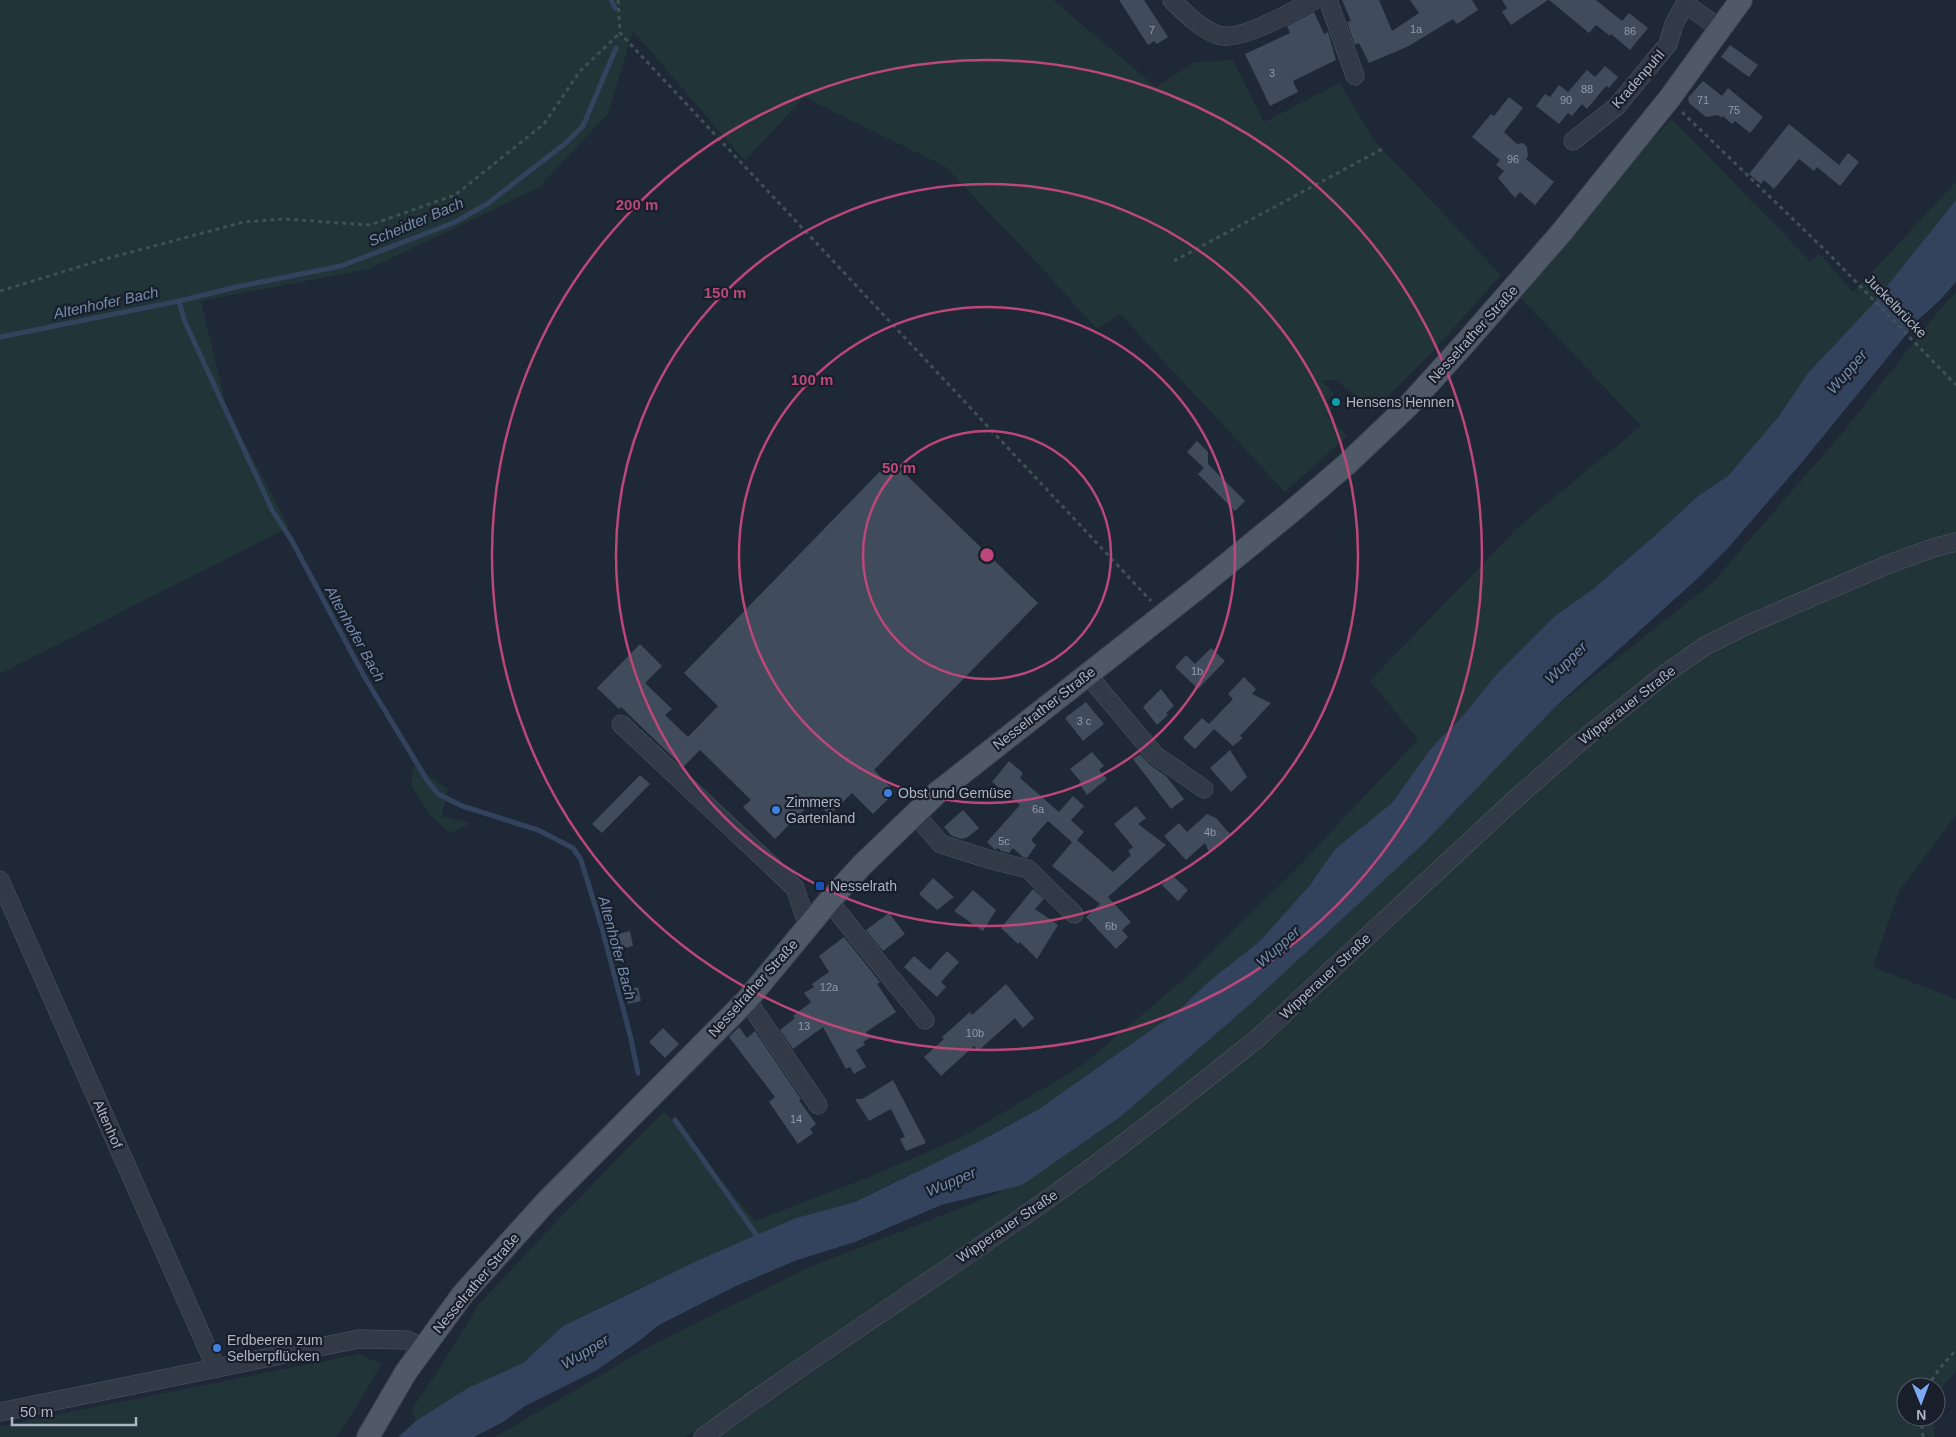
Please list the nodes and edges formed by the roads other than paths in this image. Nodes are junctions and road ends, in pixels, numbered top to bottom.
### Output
1 (1172, 0) edge
2 (1315, 0) edge
3 (1328, 0) edge
4 (1741, 0) edge
5 (1682, 2) edge
6 (1721, 29) junction
7 (1355, 76) dead end
8 (1573, 141) dead end
9 (1956, 542) edge
10 (1087, 674) junction
11 (621, 724) dead end
12 (1204, 789) dead end
13 (915, 814) junction
14 (0, 880) edge
15 (829, 901) junction
16 (1074, 914) dead end
17 (808, 926) junction
18 (747, 1000) junction
19 (925, 1020) dead end
20 (818, 1105) dead end
21 (415, 1344) junction
22 (216, 1368) junction
23 (0, 1412) edge
24 (368, 1437) edge
25 (703, 1437) edge

1 - 2 street
3 - 7 street
4 - 6 main road, Nesselrather Straße
5 - 6 street, Kradenpuhl
5 - 8 street, Kradenpuhl
6 - 10 main road, Nesselrather Straße
9 - 25 street, Wipperauer Straße
10 - 12 street
10 - 13 main road, Nesselrather Straße
11 - 17 street
13 - 15 main road, Nesselrather Straße
13 - 16 street
14 - 22 street, Altenhof
15 - 17 main road, Nesselrather Straße
15 - 19 street
17 - 18 main road, Nesselrather Straße
18 - 20 street
18 - 21 main road, Nesselrather Straße
21 - 22 street
21 - 24 main road, Nesselrather Straße
22 - 23 street

